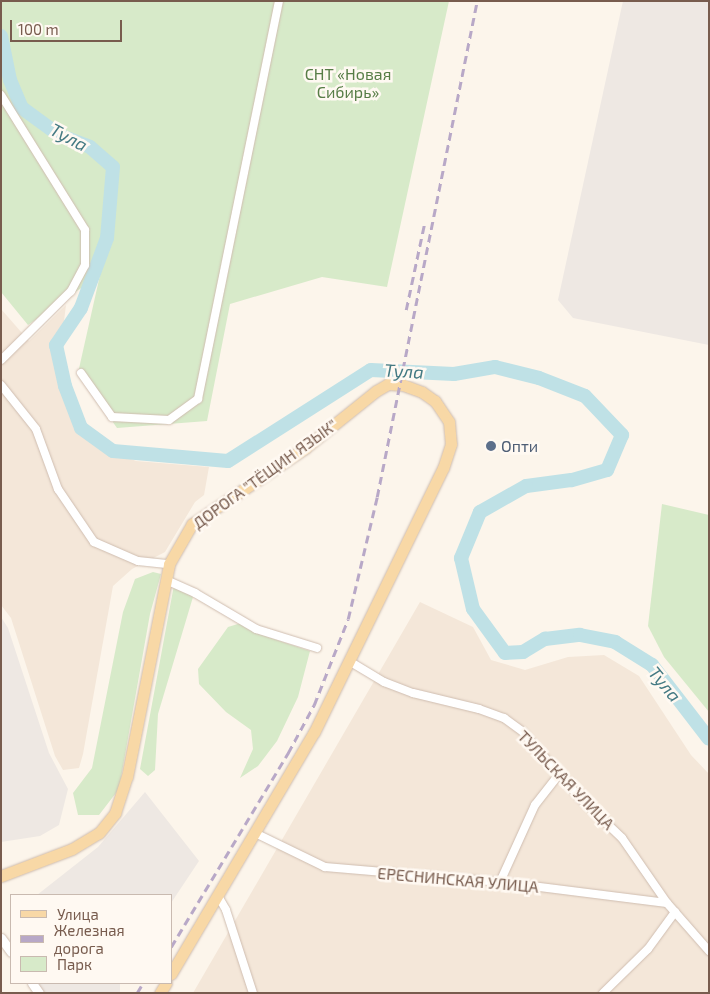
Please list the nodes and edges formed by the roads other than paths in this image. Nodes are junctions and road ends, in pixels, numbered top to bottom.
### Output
1 (279, 1) edge
2 (1, 95) edge
3 (1, 360) edge
4 (81, 373) dead end
5 (1, 385) edge
6 (170, 564) junction
7 (166, 580) junction
8 (317, 648) dead end
9 (349, 661) junction
10 (560, 773) junction
11 (256, 833) junction
12 (1, 876) edge
13 (500, 882) junction
14 (218, 896) junction
15 (667, 903) junction
16 (675, 912) junction
17 (1, 938) edge
18 (709, 950) edge
19 (10, 951) edge
20 (172, 972) edge
21 (253, 993) edge
22 (603, 993) edge

1 - 4 street
2 - 3 street
5 - 6 street
6 - 7 main road, ДОРОГА "ТЁЩИН ЯЗЫК"
6 - 9 main road, ДОРОГА "ТЁЩИН ЯЗЫК"
7 - 8 street
7 - 12 main road, ДОРОГА "ТЁЩИН ЯЗЫК"
9 - 10 street, ТУЛЬСКАЯ УЛИЦА
9 - 11 main road, ДОРОГА "ТЁЩИН ЯЗЫК"
10 - 13 street
10 - 15 street, ТУЛЬСКАЯ УЛИЦА
11 - 13 street, ЕРЕСНИНСКАЯ УЛИЦА
11 - 14 main road, ДОРОГА "ТЁЩИН ЯЗЫК"
13 - 15 street, ЕРЕСНИНСКАЯ УЛИЦА
14 - 20 main road, ДОРОГА "ТЁЩИН ЯЗЫК"
14 - 21 street
15 - 16 street, ТУЛЬСКАЯ УЛИЦА
16 - 18 street, ТУЛЬСКАЯ УЛИЦА
16 - 22 street
17 - 19 street

